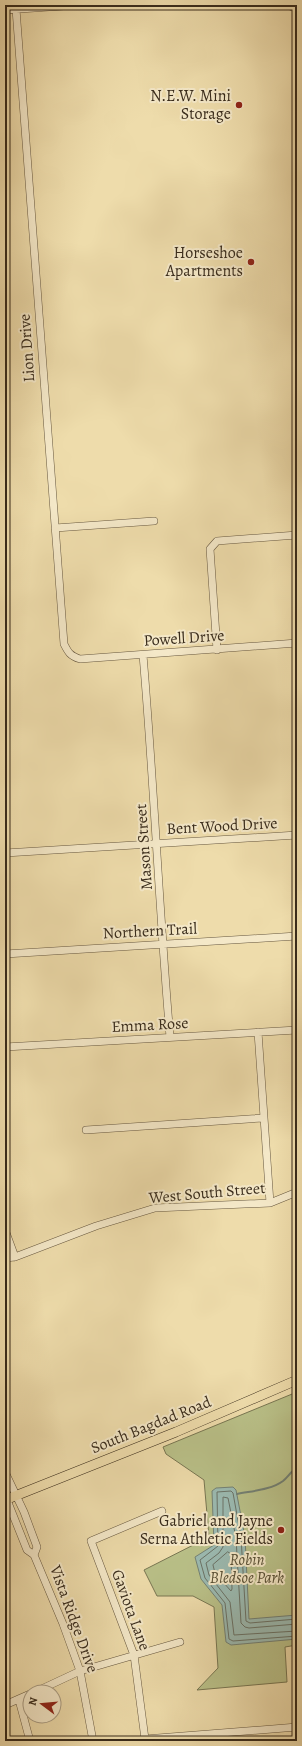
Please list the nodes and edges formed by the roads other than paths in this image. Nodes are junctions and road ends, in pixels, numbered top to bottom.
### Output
1 (78, 5) edge
2 (288, 5) edge
3 (16, 9) junction
4 (297, 9) edge
5 (5, 10) edge
6 (154, 521) dead end
7 (55, 528) junction
8 (297, 535) edge
9 (297, 643) edge
10 (216, 650) junction
11 (144, 655) junction
12 (74, 658) joint
13 (297, 835) edge
14 (158, 843) junction
15 (5, 853) edge
16 (297, 936) edge
17 (164, 944) junction
18 (5, 954) edge
19 (297, 1030) edge
20 (258, 1032) junction
21 (170, 1037) junction
22 (5, 1047) edge
23 (263, 1118) junction
24 (86, 1130) dead end
25 (297, 1192) edge
26 (270, 1203) junction
27 (5, 1230) edge
28 (5, 1258) edge
29 (15, 1258) junction
30 (297, 1380) edge
31 (5, 1472) edge
32 (16, 1496) junction
33 (6, 1498) edge
34 (162, 1510) dead end
35 (34, 1554) junction
36 (180, 1642) dead end
37 (134, 1655) junction
38 (80, 1671) junction
39 (52, 1684) edge
40 (22, 1698) edge
41 (19, 1700) junction
42 (5, 1705) edge
43 (297, 1727) edge
44 (30, 1741) edge
45 (93, 1741) edge

1 - 3 street
2 - 4 street
3 - 5 street
3 - 7 street, Lion Drive
6 - 7 street
7 - 12 street, Lion Drive
8 - 10 street
9 - 10 street, Powell Drive
10 - 11 street, Powell Drive
11 - 12 street, Powell Drive
11 - 14 street, Mason Street
13 - 14 street, Bent Wood Drive
14 - 15 street, Bent Wood Drive
14 - 17 street, Mason Street
16 - 17 street, Northern Trail
17 - 18 street, Northern Trail
17 - 21 street, Mason Street
19 - 20 street, Emma Rose
20 - 21 street, Emma Rose
20 - 23 street
21 - 22 street, Emma Rose
23 - 24 street
23 - 26 street
25 - 26 street, West South Street
26 - 29 street, West South Street
27 - 29 street
28 - 29 street, West South Street
30 - 32 main road, South Bagdad Road
31 - 32 street, Vista Ridge Drive
32 - 33 main road, South Bagdad Road
32 - 35 street, Vista Ridge Drive
33 - 35 street, Vista Ridge Drive
34 - 37 street, Gaviota Lane
35 - 38 street, Vista Ridge Drive
36 - 37 street
37 - 38 street
37 - 43 street, Gaviota Lane
38 - 39 street
38 - 45 street, Vista Ridge Drive
40 - 41 street
41 - 42 street
41 - 44 street

